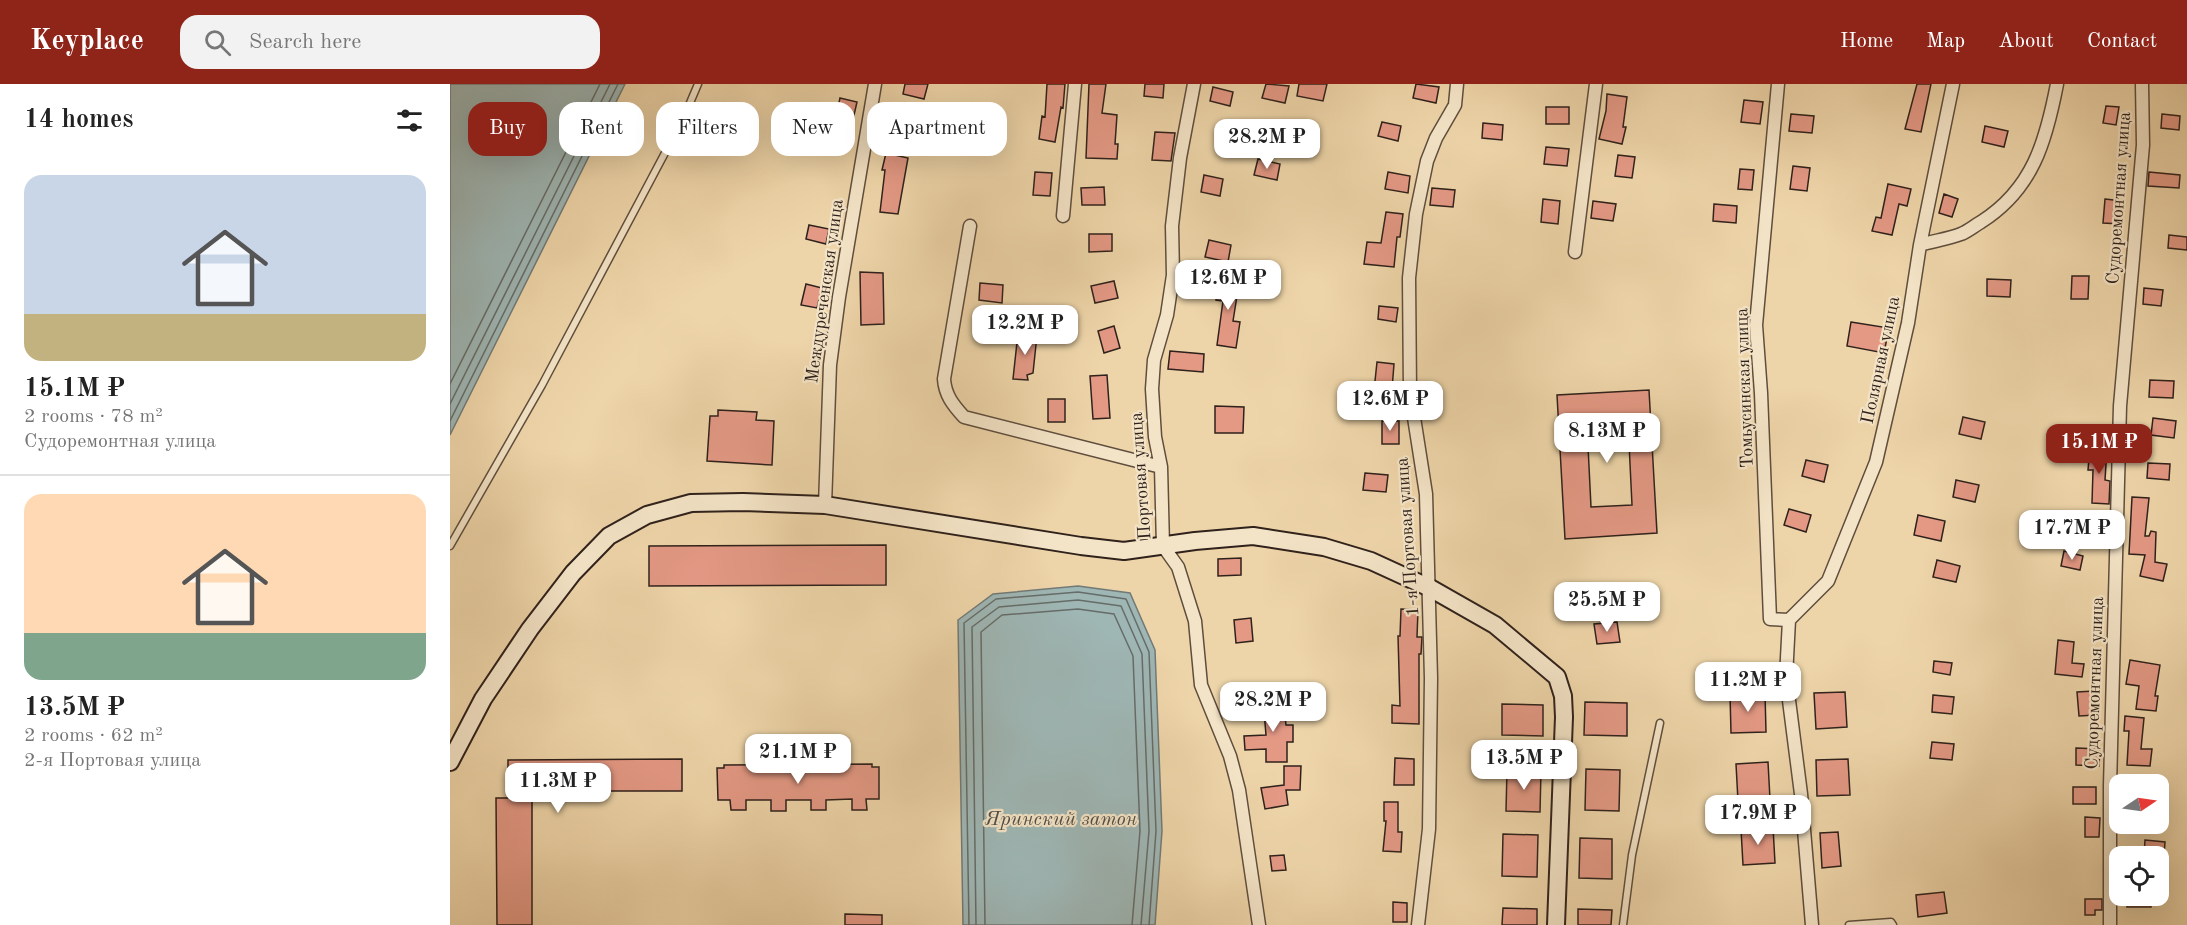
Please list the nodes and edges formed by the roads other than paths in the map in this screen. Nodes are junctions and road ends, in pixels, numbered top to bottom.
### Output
1 (698, 84) edge
2 (875, 84) edge
3 (1075, 84) edge
4 (1194, 84) edge
5 (1457, 84) edge
6 (1596, 84) edge
7 (1778, 84) edge
8 (1953, 84) edge
9 (2057, 84) edge
10 (2142, 84) edge
11 (1063, 216) dead end
12 (970, 226) dead end
13 (1920, 245) junction
14 (1575, 252) dead end
15 (1161, 467) junction
16 (825, 505) junction
17 (450, 546) edge
18 (1163, 546) junction
19 (1430, 588) junction
20 (1789, 620) junction
21 (1660, 723) dead end
22 (450, 762) edge
23 (1259, 925) edge
24 (1418, 925) edge
25 (1556, 925) edge
26 (1623, 925) edge
27 (1812, 925) edge
28 (1849, 925) edge
29 (1893, 925) edge
30 (2110, 925) edge

1 - 17 lane
2 - 16 street, Междуреченская улица
3 - 11 street
4 - 15 street, Портовая улица
5 - 19 street, 1-я Портовая улица
6 - 14 street
7 - 20 street, Томьусинская улица
8 - 13 street, Полярная улица
9 - 13 street
10 - 30 street, Судоремонтная улица
12 - 15 street
13 - 20 street, Полярная улица
15 - 18 street, Портовая улица
16 - 18 street
16 - 22 street
18 - 19 street
18 - 23 street, Портовая улица
19 - 24 street, 1-я Портовая улица
19 - 25 street
20 - 27 street
21 - 26 lane
28 - 29 lane

